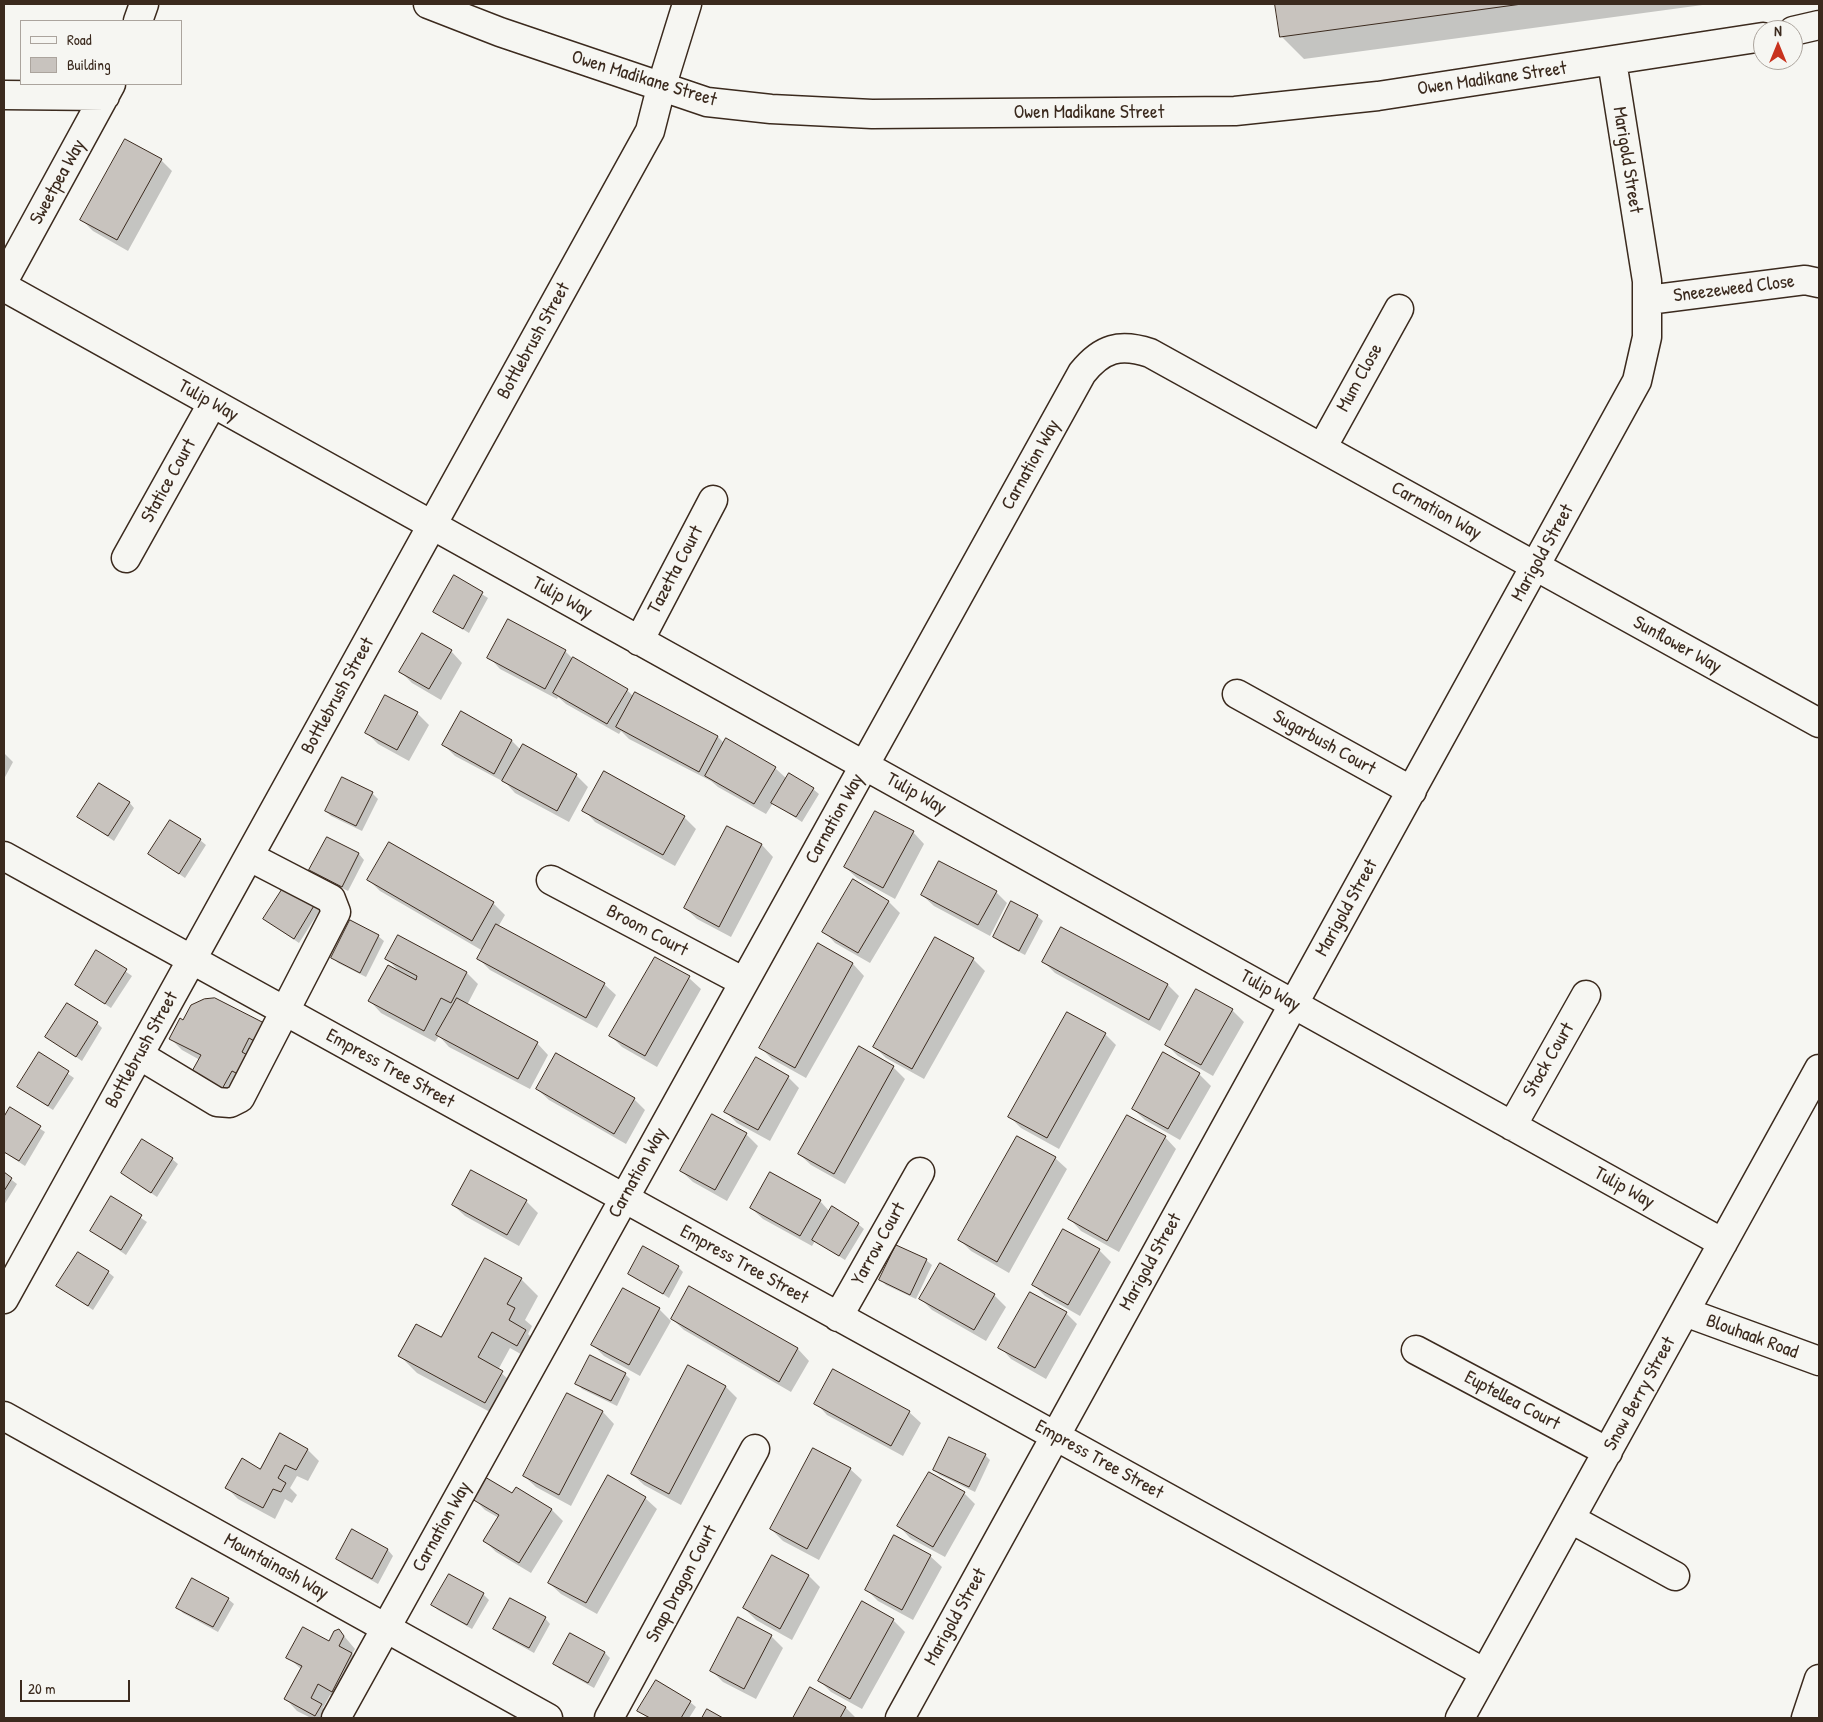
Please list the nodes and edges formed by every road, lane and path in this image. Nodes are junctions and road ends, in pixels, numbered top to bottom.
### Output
1 (144, 4) edge
2 (428, 4) edge
3 (687, 4) edge
4 (138, 20) edge
5 (1819, 25) edge
6 (1803, 29) edge
7 (1753, 39) edge
8 (1612, 61) junction
9 (661, 88) junction
10 (108, 90) edge
11 (4, 95) edge
12 (4, 280) edge
13 (1819, 283) edge
14 (4, 287) edge
15 (1648, 300) junction
16 (1398, 309) dead end
17 (212, 404) junction
18 (1322, 448) junction
19 (713, 500) dead end
20 (432, 526) junction
21 (126, 558) dead end
22 (1536, 566) junction
23 (639, 641) junction
24 (1237, 694) dead end
25 (1819, 723) edge
26 (864, 766) junction
27 (1412, 791) junction
28 (4, 856) edge
29 (250, 857) junction
30 (551, 880) dead end
31 (192, 961) junction
32 (744, 982) junction
33 (1586, 995) dead end
34 (1294, 1004) junction
35 (285, 1011) junction
36 (139, 1056) junction
37 (1819, 1069) edge
38 (1512, 1126) junction
39 (920, 1172) dead end
40 (624, 1198) junction
41 (1723, 1243) junction
42 (5, 1295) edge
43 (1685, 1312) junction
44 (838, 1317) junction
45 (1416, 1350) dead end
46 (1819, 1361) edge
47 (4, 1416) edge
48 (1055, 1436) junction
49 (755, 1449) dead end
50 (1608, 1452) junction
51 (1571, 1519) junction
52 (1675, 1576) dead end
53 (386, 1628) junction
54 (1485, 1673) junction
55 (1819, 1679) edge
56 (336, 1718) edge
57 (548, 1718) edge
58 (610, 1718) edge
59 (900, 1718) edge
60 (1460, 1718) edge
61 (1806, 1718) edge

1 - 4 street
2 - 9 street, Owen Madikane Street
3 - 9 street, Bottlebrush Street
5 - 6 street
7 - 8 street, Owen Madikane Street
8 - 9 street, Owen Madikane Street
8 - 15 street, Marigold Street
9 - 20 street, Bottlebrush Street
10 - 11 street
10 - 12 street, Sweetpea Way
13 - 15 street, Sneezeweed Close
14 - 17 street, Tulip Way
15 - 22 street, Marigold Street
16 - 18 street, Mum Close
17 - 20 street, Tulip Way
17 - 21 street, Statice Court
18 - 22 street, Carnation Way
18 - 26 street, Carnation Way
19 - 23 street, Tazetta Court
20 - 23 street, Tulip Way
20 - 29 street, Bottlebrush Street
22 - 25 street, Sunflower Way
22 - 27 street, Marigold Street
23 - 26 street, Tulip Way
24 - 27 street, Sugarbush Court
26 - 32 street, Carnation Way
26 - 34 street, Tulip Way
27 - 34 street, Marigold Street
28 - 31 street, Empress Tree Street
29 - 31 street, Bottlebrush Street
29 - 35 street
30 - 32 street, Broom Court
31 - 35 street, Empress Tree Street
31 - 36 street, Bottlebrush Street
32 - 40 street, Carnation Way
33 - 38 street, Stock Court
34 - 38 street, Tulip Way
34 - 48 street, Marigold Street
35 - 36 street
35 - 40 street, Empress Tree Street
36 - 42 street, Bottlebrush Street
37 - 41 street, Snow Berry Street
38 - 41 street, Tulip Way
39 - 44 street, Yarrow Court
40 - 44 street, Empress Tree Street
40 - 53 street, Carnation Way
41 - 43 street, Snow Berry Street
43 - 46 street, Blouhaak Road
43 - 50 street, Snow Berry Street
44 - 48 street, Empress Tree Street
45 - 50 street, Euptellea Court
47 - 53 street, Mountainash Way
48 - 54 street, Empress Tree Street
48 - 59 street, Marigold Street
49 - 58 street, Snap Dragon Court
50 - 51 street, Snow Berry Street
51 - 52 street
51 - 54 street, Snow Berry Street
53 - 56 street, Carnation Way
53 - 57 street, Mountainash Way
54 - 60 street, Snow Berry Street
55 - 61 street

